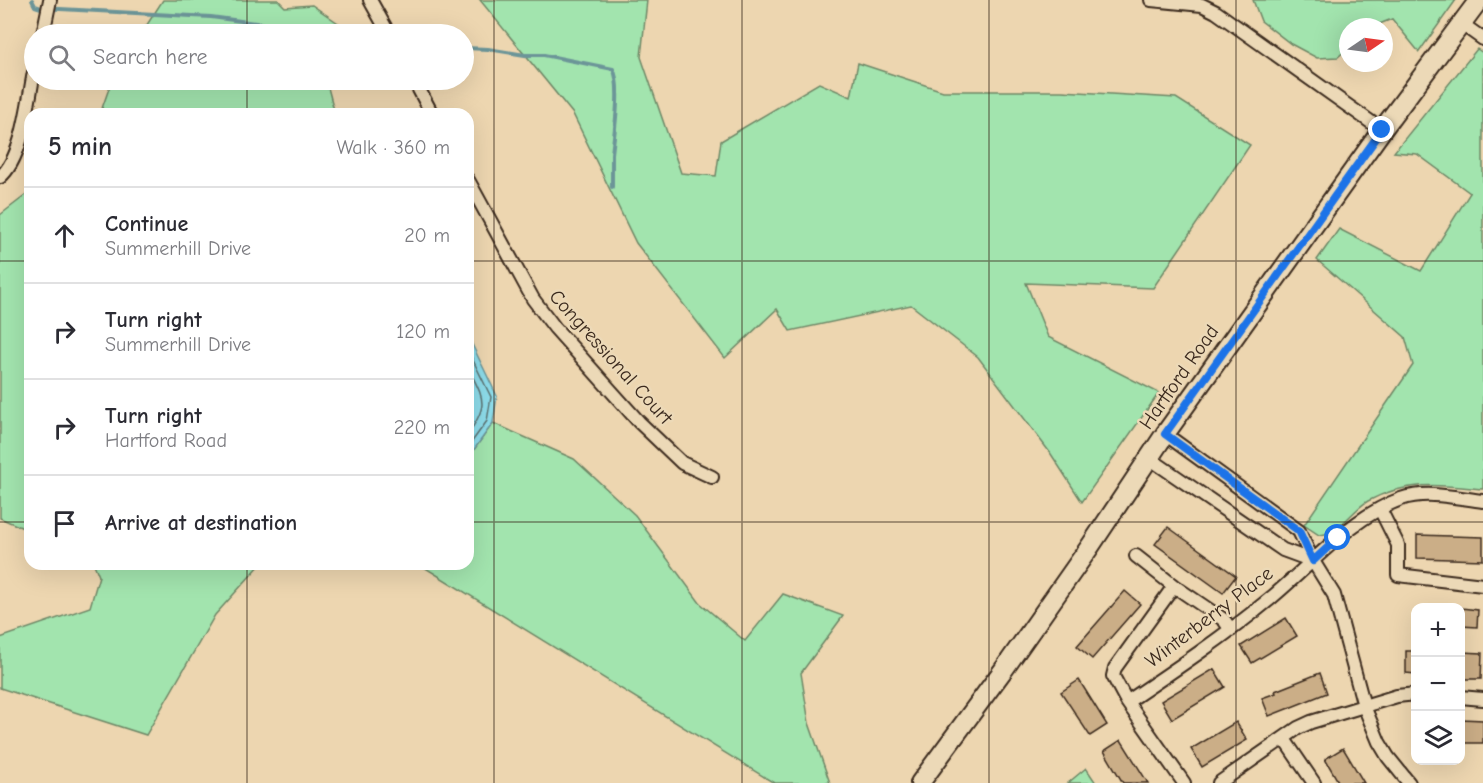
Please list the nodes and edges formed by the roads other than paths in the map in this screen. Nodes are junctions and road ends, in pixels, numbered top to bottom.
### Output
1 (50, 0) edge
2 (369, 0) edge
3 (1151, 0) edge
4 (1479, 0) edge
5 (45, 24) edge
6 (383, 24) edge
7 (1462, 24) junction
8 (1483, 39) edge
9 (30, 90) edge
10 (419, 90) edge
11 (27, 108) edge
12 (429, 108) edge
13 (24, 123) edge
14 (1382, 130) junction
15 (0, 177) edge
16 (474, 191) edge
17 (1165, 434) junction
18 (1149, 458) junction
19 (712, 477) dead end
20 (1483, 501) edge
21 (1380, 509) junction
22 (1136, 556) dead end
23 (1313, 561) junction
24 (1483, 585) edge
25 (1174, 586) junction
26 (1231, 630) junction
27 (1411, 695) edge
28 (1465, 697) edge
29 (1483, 699) edge
30 (1126, 702) junction
31 (1364, 706) junction
32 (1284, 739) junction
33 (920, 783) edge
34 (1184, 783) edge
35 (1219, 783) edge
36 (1314, 783) edge
37 (1409, 783) edge

1 - 5 street
2 - 6 street
3 - 14 street
4 - 7 main road, Hartford Road
7 - 8 street
7 - 14 main road, Hartford Road
9 - 11 street
10 - 12 street
13 - 15 street
14 - 17 main road, Hartford Road
16 - 19 street, Congressional Court
17 - 18 main road, Hartford Road
17 - 23 street
18 - 23 street
18 - 33 main road, Hartford Road
20 - 21 street, Winterberry Place
21 - 23 street, Winterberry Place
21 - 24 street
22 - 25 street
23 - 26 street, Winterberry Place
23 - 31 street
25 - 26 street
25 - 30 street
26 - 30 street, Winterberry Place
27 - 31 street
28 - 29 street
30 - 34 street
31 - 32 street
31 - 37 street
32 - 35 street
32 - 36 street

